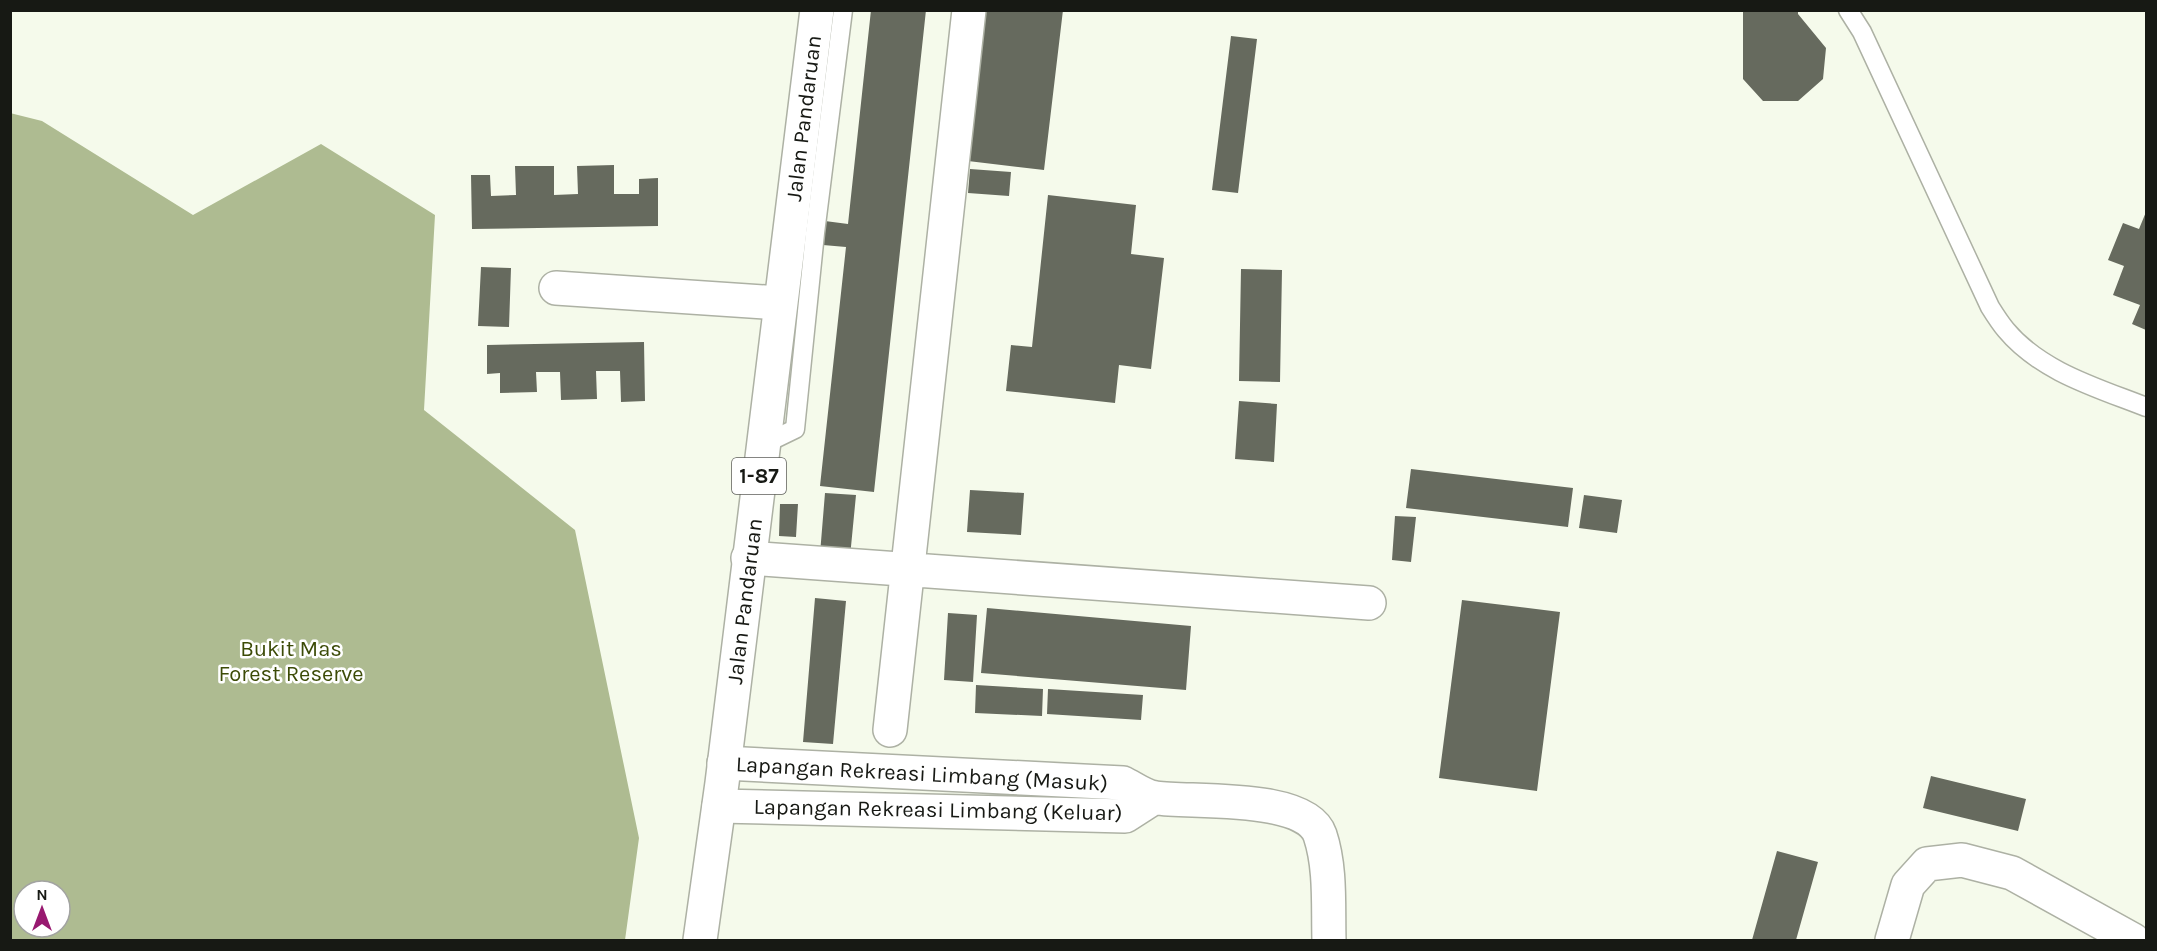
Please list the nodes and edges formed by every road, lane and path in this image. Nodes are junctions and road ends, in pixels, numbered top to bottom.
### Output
1 (816, 10) edge
2 (843, 10) edge
3 (969, 10) edge
4 (1848, 10) edge
5 (556, 288) dead end
6 (780, 303) junction
7 (2146, 407) edge
8 (762, 445) junction
9 (748, 558) junction
10 (908, 570) junction
11 (1369, 603) dead end
12 (890, 730) dead end
13 (724, 763) junction
14 (1153, 798) junction
15 (718, 806) junction
16 (700, 940) edge
17 (1329, 940) edge
18 (1892, 940) edge
19 (2133, 940) edge

1 - 6 main road, Jalan Pandaruan / 1-87
2 - 8 lane
3 - 10 main road
4 - 7 lane
5 - 6 main road
6 - 8 main road, Jalan Pandaruan / 1-87
8 - 9 main road, Jalan Pandaruan / 1-87
9 - 10 main road
9 - 13 main road, Jalan Pandaruan / 1-87
10 - 11 main road
10 - 12 main road
13 - 14 main road, Lapangan Rekreasi Limbang (Masuk)
13 - 15 main road, Jalan Pandaruan / 1-87
14 - 15 main road, Lapangan Rekreasi Limbang (Keluar)
14 - 17 main road
15 - 16 main road, Jalan Pandaruan / 1-87
18 - 19 main road

